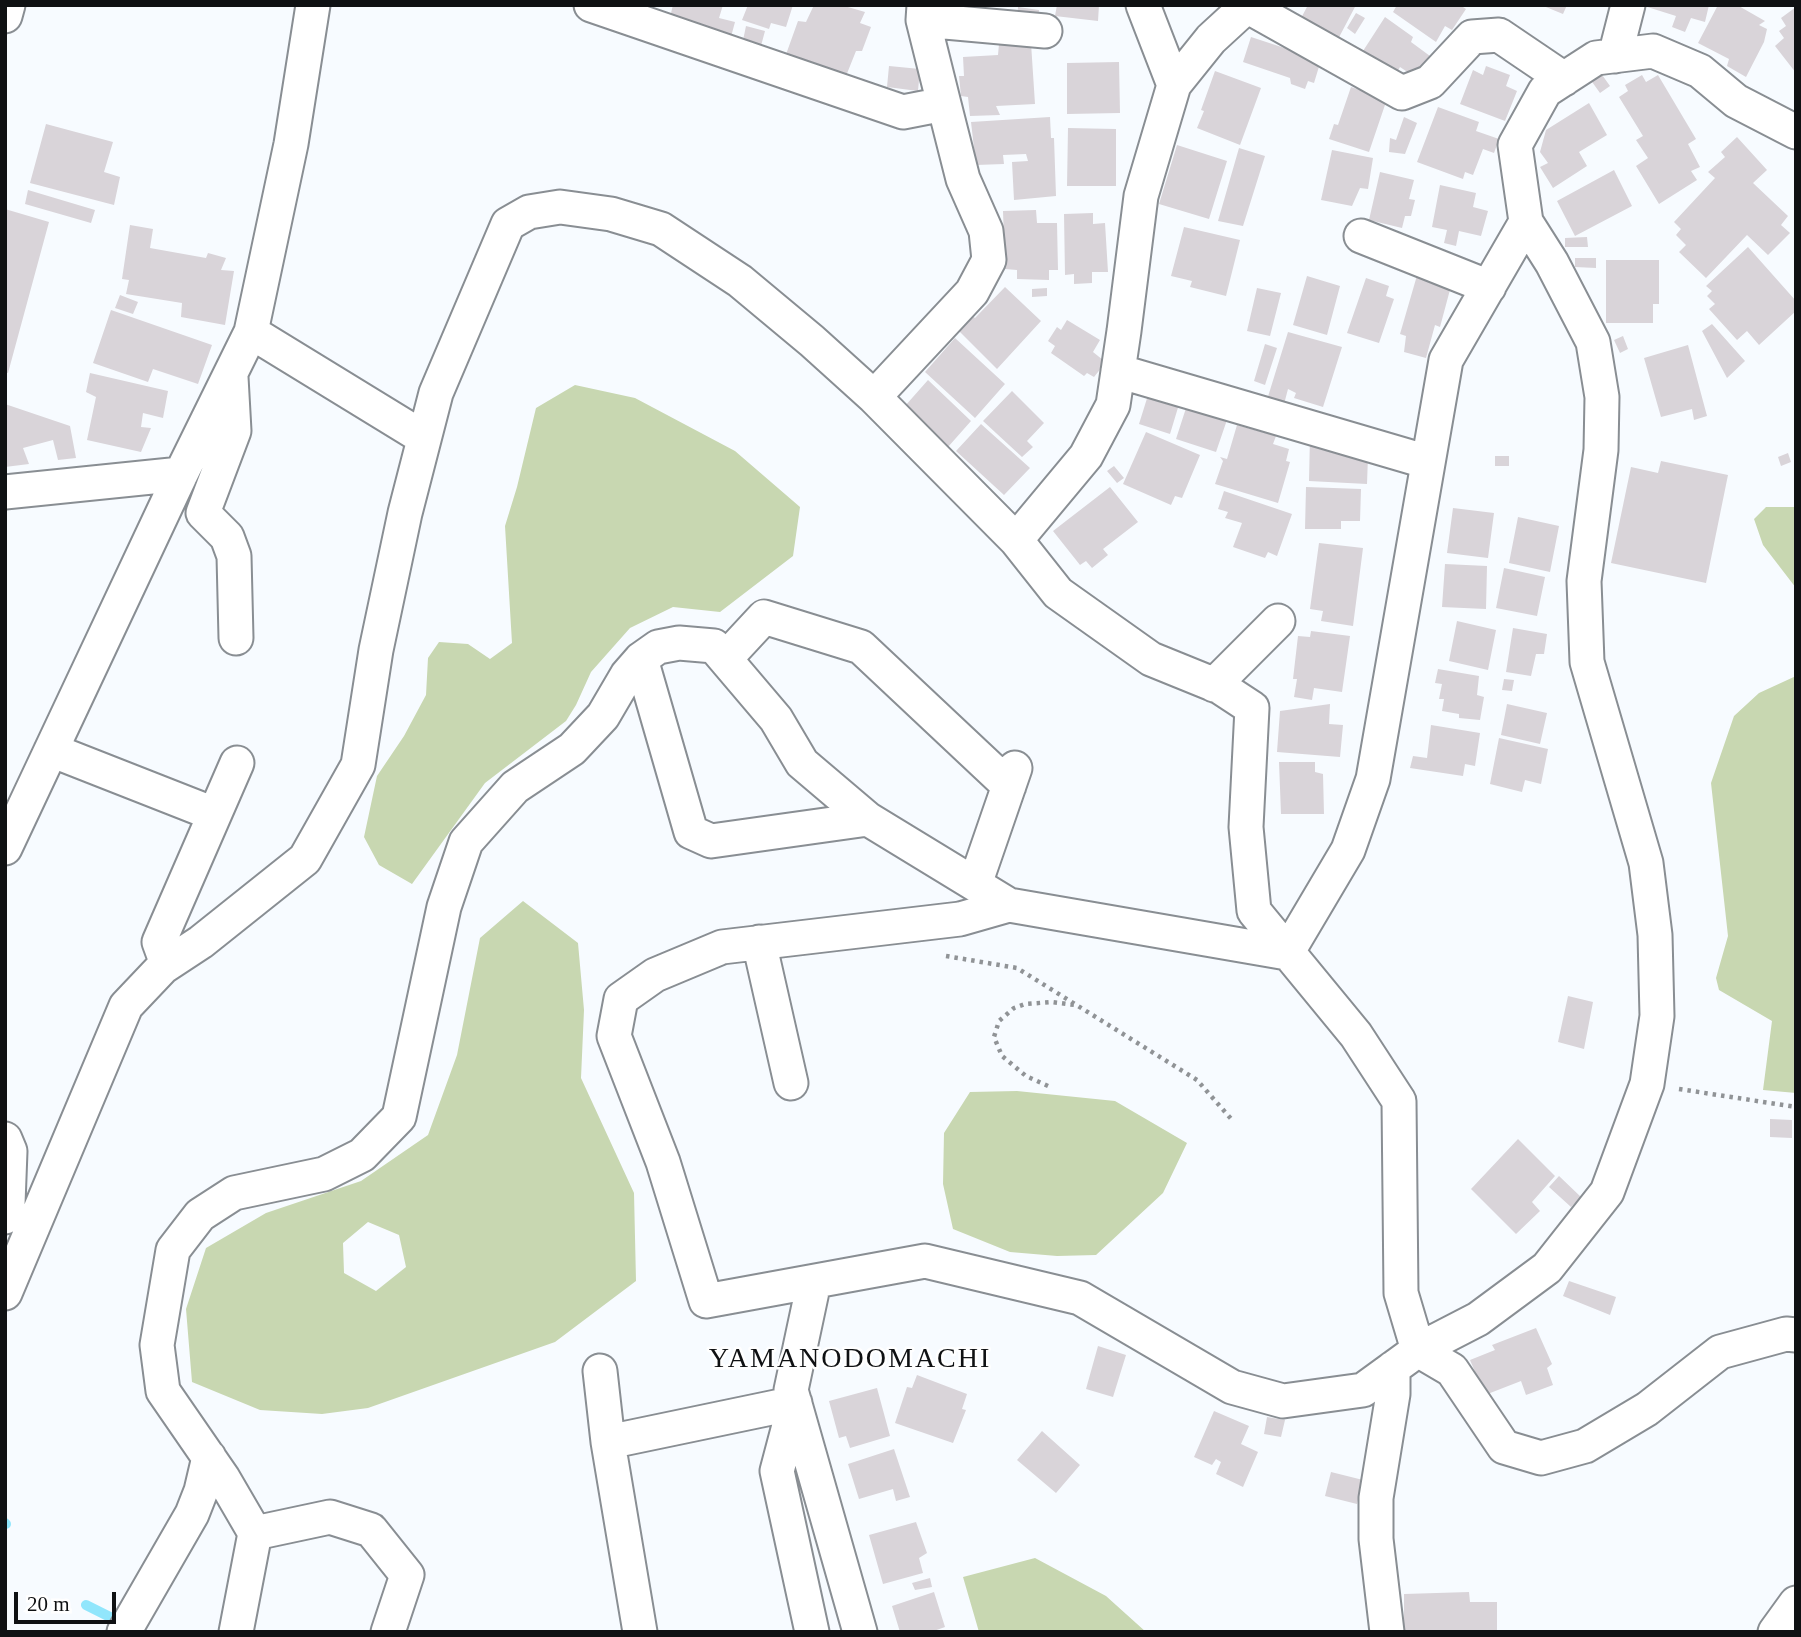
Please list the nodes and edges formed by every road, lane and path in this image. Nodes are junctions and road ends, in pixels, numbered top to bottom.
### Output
1 (8, 5) edge
2 (313, 5) edge
3 (591, 5) edge
4 (1143, 5) edge
5 (1628, 5) edge
6 (1247, 6) edge
7 (924, 13) edge
8 (5, 16) edge
9 (1045, 31) dead end
10 (1615, 55) junction
11 (1564, 79) junction
12 (1174, 85) junction
13 (944, 104) junction
14 (1796, 132) edge
15 (1526, 222) junction
16 (1361, 236) dead end
17 (1489, 287) junction
18 (251, 332) junction
19 (1118, 371) junction
20 (231, 373) junction
21 (874, 397) junction
22 (424, 438) junction
23 (1428, 462) junction
24 (181, 474) junction
25 (5, 492) edge
26 (1016, 540) junction
27 (1278, 621) dead end
28 (236, 638) dead end
29 (641, 659) junction
30 (725, 659) junction
31 (1214, 685) junction
32 (51, 750) junction
33 (237, 763) dead end
34 (215, 814) junction
35 (868, 819) junction
36 (5, 848) edge
37 (975, 884) junction
38 (1009, 905) junction
39 (910, 926) junction
40 (759, 942) junction
41 (1287, 953) junction
42 (167, 964) junction
43 (1077, 1006) junction
44 (791, 1083) dead end
45 (1647, 1084) junction
46 (1048, 1086) dead end
47 (1796, 1107) edge
48 (1233, 1121) dead end
49 (5, 1139) edge
50 (5, 1217) edge
51 (814, 1282) junction
52 (5, 1293) edge
53 (1796, 1335) edge
54 (1406, 1359) junction
55 (600, 1371) dead end
56 (794, 1403) junction
57 (608, 1442) junction
58 (209, 1457) junction
59 (255, 1532) junction
60 (1796, 1603) edge
61 (124, 1632) edge
62 (236, 1632) edge
63 (388, 1632) edge
64 (640, 1632) edge
65 (812, 1632) edge
66 (860, 1632) edge
67 (1387, 1632) edge
68 (1775, 1632) edge

1 - 8 street
2 - 18 street
3 - 13 street
4 - 12 street
5 - 10 street
6 - 11 street
6 - 12 street
7 - 9 street
7 - 13 street
10 - 11 street
10 - 14 street
11 - 15 street
12 - 19 street
13 - 21 street
15 - 17 street
15 - 45 street
16 - 17 street
17 - 23 street
18 - 20 street
18 - 22 street
19 - 23 street
19 - 26 street
20 - 24 street
20 - 28 street
21 - 22 street
21 - 26 street
22 - 42 street
23 - 41 street
24 - 25 street
24 - 32 street
26 - 31 street
27 - 31 street
29 - 30 street
29 - 35 street
29 - 58 street
30 - 35 street
30 - 37 street
31 - 41 street
32 - 34 street
32 - 36 street
33 - 34 street
34 - 42 street
35 - 37 street
37 - 38 street
38 - 39 street
38 - 41 street
39 - 40 street
39 - 43 path
40 - 44 street
40 - 51 street
41 - 54 street
42 - 52 street
43 - 46 path
43 - 48 path
45 - 47 path
45 - 54 street
49 - 50 street
51 - 54 street
51 - 56 street
53 - 54 street
54 - 67 street
55 - 57 street
56 - 57 street
56 - 65 street
56 - 66 street
57 - 64 street
58 - 59 street
58 - 61 street
59 - 62 street
59 - 63 street
60 - 68 street

